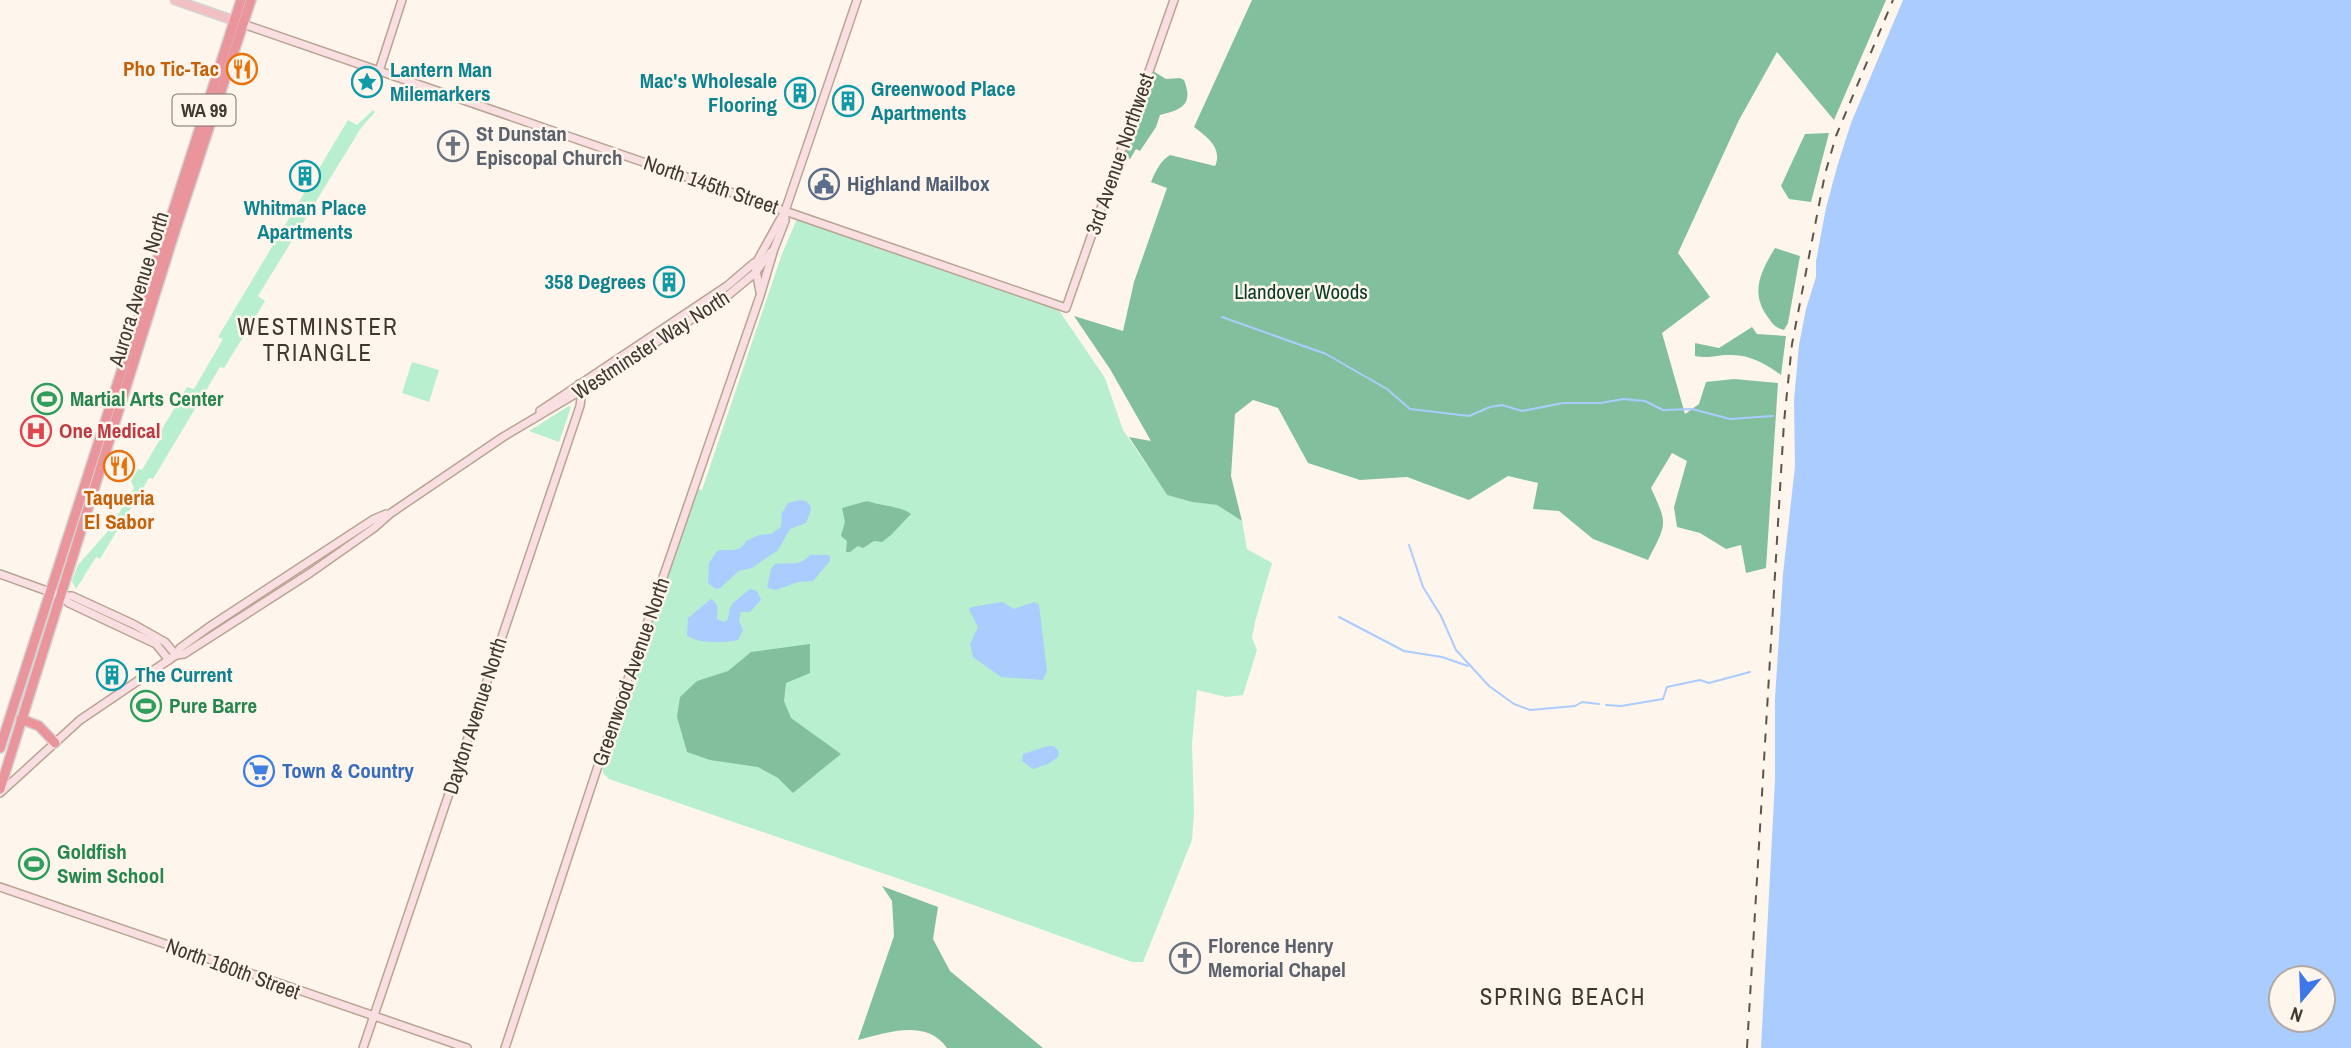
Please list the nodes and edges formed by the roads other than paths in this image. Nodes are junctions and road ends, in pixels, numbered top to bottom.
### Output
1 (241, 0) edge
2 (251, 0) edge
3 (402, 0) edge
4 (857, 0) edge
5 (1174, 0) edge
6 (179, 1) edge
7 (238, 22) junction
8 (379, 71) junction
9 (185, 167) junction
10 (187, 194) junction
11 (172, 208) junction
12 (785, 211) junction
13 (174, 234) junction
14 (774, 249) junction
15 (757, 260) junction
16 (152, 271) junction
17 (755, 273) junction
18 (158, 286) junction
19 (760, 296) junction
20 (142, 306) junction
21 (1066, 308) joint
22 (143, 335) junction
23 (581, 387) junction
24 (0, 574) edge
25 (56, 594) junction
26 (173, 657) junction
27 (21, 719) junction
28 (55, 743) junction
29 (0, 748) edge
30 (0, 791) edge
31 (0, 887) edge
32 (373, 1016) junction
33 (363, 1048) edge
34 (467, 1048) edge
35 (505, 1048) edge

1 - 7 highway, Aurora Avenue North / WA 99
2 - 7 highway, Aurora Avenue North / WA 99
3 - 8 street
4 - 12 street, Greenwood Avenue North
5 - 21 street, 3rd Avenue Northwest
6 - 7 main road, North 145th Street
7 - 8 street, North 145th Street
7 - 9 highway, Aurora Avenue North / WA 99
7 - 10 highway, Aurora Avenue North / WA 99
8 - 12 street, North 145th Street
9 - 10 main road
9 - 11 highway, Aurora Avenue North / WA 99
10 - 13 highway, Aurora Avenue North / WA 99
11 - 13 main road
11 - 16 highway, Aurora Avenue North / WA 99
12 - 14 street, Greenwood Avenue North
12 - 15 street, Greenwood Avenue North
12 - 21 street, North 145th Street
13 - 18 highway, Aurora Avenue North / WA 99
14 - 17 street, Westminster Way North
14 - 19 street, Greenwood Avenue North
15 - 17 street, Greenwood Avenue North
15 - 23 street, Westminster Way North
16 - 18 main road
16 - 20 highway, Aurora Avenue North / WA 99
17 - 19 street, Greenwood Avenue North
17 - 23 street, Westminster Way North
18 - 22 highway, Aurora Avenue North / WA 99
19 - 35 street, Greenwood Avenue North
20 - 22 main road
20 - 25 highway, Aurora Avenue North / WA 99
22 - 25 highway, Aurora Avenue North / WA 99
23 - 26 street, Westminster Way North
23 - 32 street, Dayton Avenue North
24 - 25 street
25 - 26 street
25 - 27 highway, Aurora Avenue North / WA 99
25 - 29 highway, Aurora Avenue North / WA 99
26 - 28 street, Westminster Way North
27 - 28 highway
27 - 30 highway, Aurora Avenue North / WA 99
28 - 30 street, Westminster Way North
31 - 32 street, North 160th Street
32 - 33 street, Dayton Avenue North
32 - 34 street, North 160th Street

